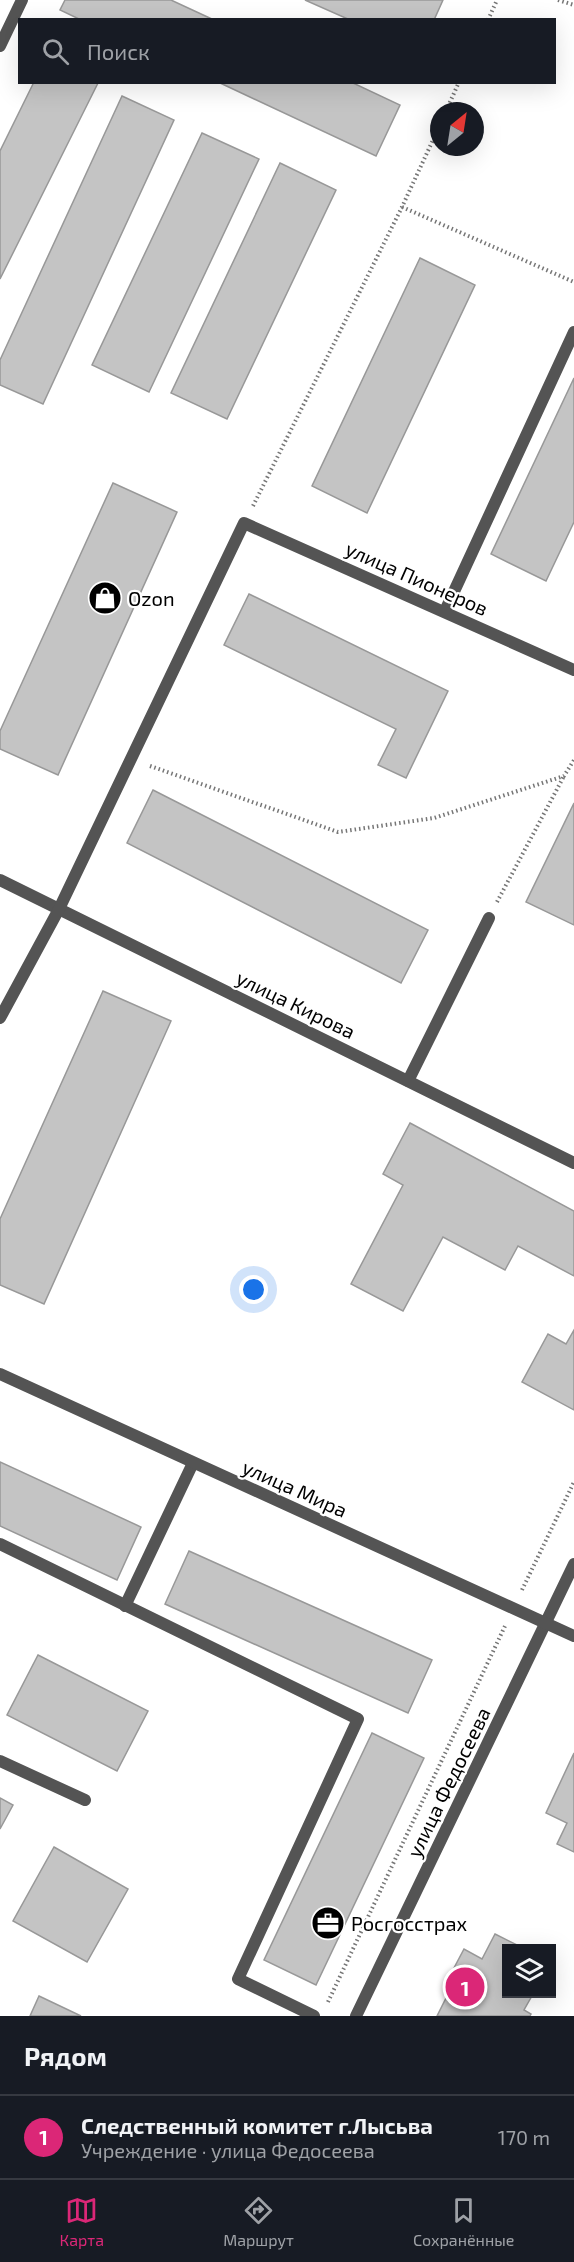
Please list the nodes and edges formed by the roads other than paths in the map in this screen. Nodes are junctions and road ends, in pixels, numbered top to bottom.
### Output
1 (22, 0) edge
2 (0, 46) edge
3 (574, 332) edge
4 (445, 611) junction
5 (574, 670) edge
6 (0, 880) edge
7 (59, 909) junction
8 (489, 918) road end
9 (0, 1018) edge
10 (408, 1081) junction
11 (574, 1163) edge
12 (0, 1374) edge
13 (194, 1463) junction
14 (0, 1545) edge
15 (574, 1564) edge
16 (125, 1606) junction
17 (546, 1623) junction
18 (574, 1636) edge
19 (0, 1761) edge
20 (85, 1800) dead end
21 (314, 2016) edge
22 (356, 2016) edge

1 - 2 street
3 - 4 street
4 - 5 street, улица Пионеров
4 - 7 street, улица Пионеров
6 - 7 street, улица Кирова
7 - 9 street
7 - 10 street, улица Кирова
8 - 10 street
10 - 11 street, улица Кирова
12 - 13 street, улица Мира
13 - 16 street
13 - 17 street, улица Мира
14 - 16 street
15 - 17 street, улица Федосеева
16 - 21 street
17 - 18 street, улица Мира
17 - 22 street, улица Федосеева
19 - 20 street

